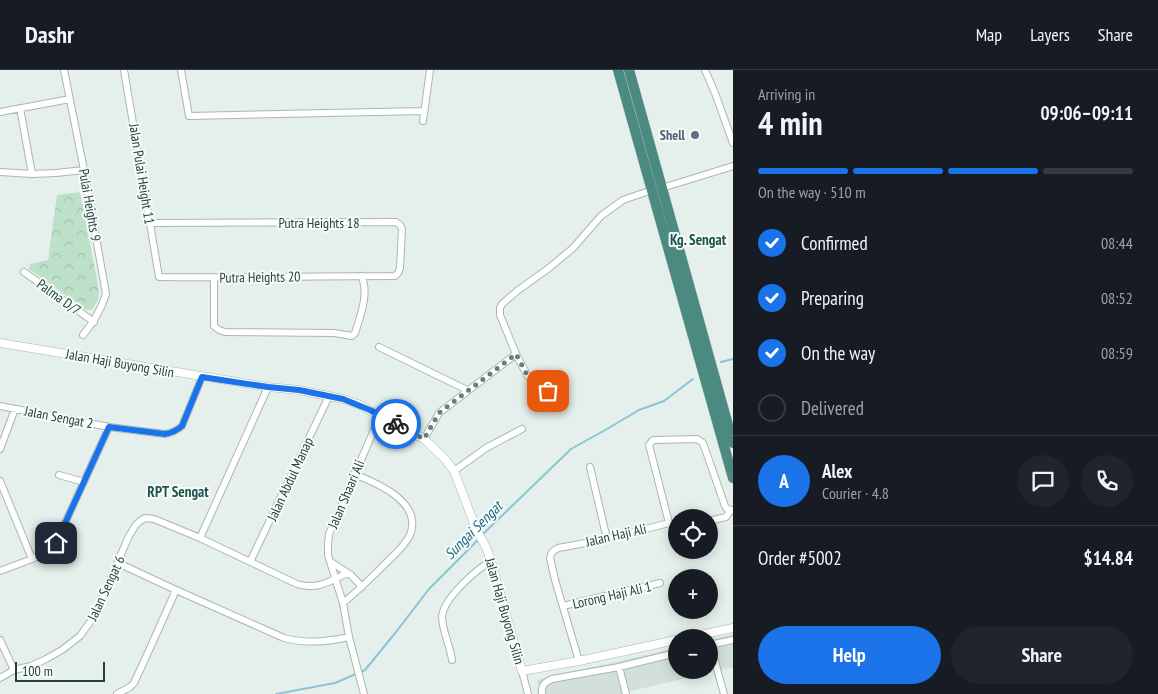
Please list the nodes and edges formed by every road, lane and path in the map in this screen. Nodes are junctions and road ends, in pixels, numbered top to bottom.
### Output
1 (64, 70) edge
2 (124, 70) edge
3 (181, 70) edge
4 (430, 70) edge
5 (618, 70) edge
6 (628, 70) edge
7 (705, 70) edge
8 (70, 99) junction
9 (20, 108) junction
10 (424, 110) junction
11 (0, 112) edge
12 (423, 121) dead end
13 (733, 143) edge
14 (733, 166) edge
15 (84, 170) junction
16 (0, 172) edge
17 (32, 174) junction
18 (657, 189) junction
19 (150, 223) junction
20 (24, 272) dead end
21 (361, 276) junction
22 (159, 277) joint
23 (214, 278) junction
24 (94, 322) junction
25 (83, 336) dead end
26 (0, 343) edge
27 (379, 347) dead end
28 (516, 354) junction
29 (202, 377) junction
30 (268, 387) junction
31 (467, 390) junction
32 (329, 396) junction
33 (0, 406) edge
34 (713, 406) junction
35 (559, 407) dead end
36 (15, 409) junction
37 (380, 416) junction
38 (109, 427) junction
39 (522, 429) dead end
40 (732, 438) edge
41 (424, 439) junction
42 (0, 449) edge
43 (590, 468) dead end
44 (454, 471) junction
45 (354, 474) junction
46 (732, 474) edge
47 (59, 475) dead end
48 (0, 481) edge
49 (84, 482) junction
50 (732, 510) edge
51 (668, 519) edge
52 (718, 519) edge
53 (668, 523) edge
54 (200, 538) junction
55 (607, 539) junction
56 (32, 559) junction
57 (491, 561) junction
58 (250, 562) junction
59 (331, 562) junction
60 (118, 563) junction
61 (0, 571) edge
62 (347, 573) junction
63 (335, 579) junction
64 (660, 583) dead end
65 (362, 587) junction
66 (176, 590) junction
67 (343, 603) junction
68 (563, 606) junction
69 (732, 627) edge
70 (718, 635) edge
71 (349, 638) junction
72 (0, 640) edge
73 (718, 640) edge
74 (733, 640) edge
75 (668, 642) edge
76 (668, 655) edge
77 (452, 660) dead end
78 (579, 661) junction
79 (619, 667) junction
80 (14, 670) junction
81 (522, 671) junction
82 (718, 674) edge
83 (0, 678) edge
84 (116, 694) edge
85 (364, 694) edge
86 (528, 694) edge
87 (542, 694) edge
88 (626, 694) edge
89 (724, 694) edge

1 - 8 street, Pulai Heights 9
2 - 19 street, Jalan Pulai Height 11
3 - 10 street
4 - 10 street
5 - 18 highway
6 - 18 highway
7 - 13 street
8 - 9 street
8 - 15 street, Pulai Heights 9
9 - 11 street
9 - 17 street
10 - 12 street
14 - 18 street
15 - 17 street
15 - 24 street, Pulai Heights 9
16 - 17 street
18 - 28 street
18 - 34 highway
18 - 40 highway
19 - 21 street, Putra Heights 18
19 - 22 street, Jalan Pulai Height 11
20 - 24 street, Palma D/7
21 - 23 street, Putra Heights 20
21 - 23 street
22 - 23 street, Putra Heights 20
24 - 25 street, Pulai Heights 9
26 - 29 street, Jalan Haji Buyong Silin
27 - 31 street
28 - 31 street
28 - 35 street
29 - 30 street, Jalan Haji Buyong Silin
29 - 38 street, Jalan Sengat 2
30 - 32 street, Jalan Haji Buyong Silin
30 - 54 street
31 - 41 street
32 - 37 street, Jalan Haji Buyong Silin
32 - 58 street, Jalan Abdul Manap
33 - 36 street, Jalan Sengat 2
34 - 40 highway
34 - 46 highway
36 - 38 street, Jalan Sengat 2
36 - 42 street
37 - 41 street, Jalan Haji Buyong Silin
37 - 45 street, Jalan Shaari Ali
38 - 49 street
39 - 44 street
40 - 46 highway
41 - 44 street, Jalan Haji Buyong Silin
43 - 55 street
44 - 57 street, Jalan Haji Buyong Silin
45 - 59 street, Jalan Shaari Ali
45 - 65 street
47 - 49 street
48 - 56 street
49 - 56 street
50 - 51 street
50 - 52 street
53 - 55 street, Jalan Haji Ali
54 - 58 street
54 - 60 street, Jalan Sengat 6
55 - 68 street, Jalan Haji Ali
56 - 61 street
57 - 77 street
57 - 81 street, Jalan Haji Buyong Silin
58 - 63 street
59 - 62 street
59 - 63 street, Jalan Shaari Ali
60 - 66 street
60 - 80 street, Jalan Sengat 6
62 - 63 street
62 - 65 street
63 - 67 street, Jalan Shaari Ali
64 - 68 street, Lorong Haji Ali 1
65 - 67 street
66 - 71 street
66 - 84 street
67 - 71 street, Jalan Shaari Ali
68 - 78 street, Jalan Haji Ali
69 - 70 street
71 - 85 street, Jalan Shaari Ali
72 - 80 street
73 - 74 street
75 - 78 street
76 - 79 street
78 - 81 street
79 - 87 street
79 - 88 street
80 - 83 street, Jalan Sengat 6
81 - 86 street
82 - 89 street

